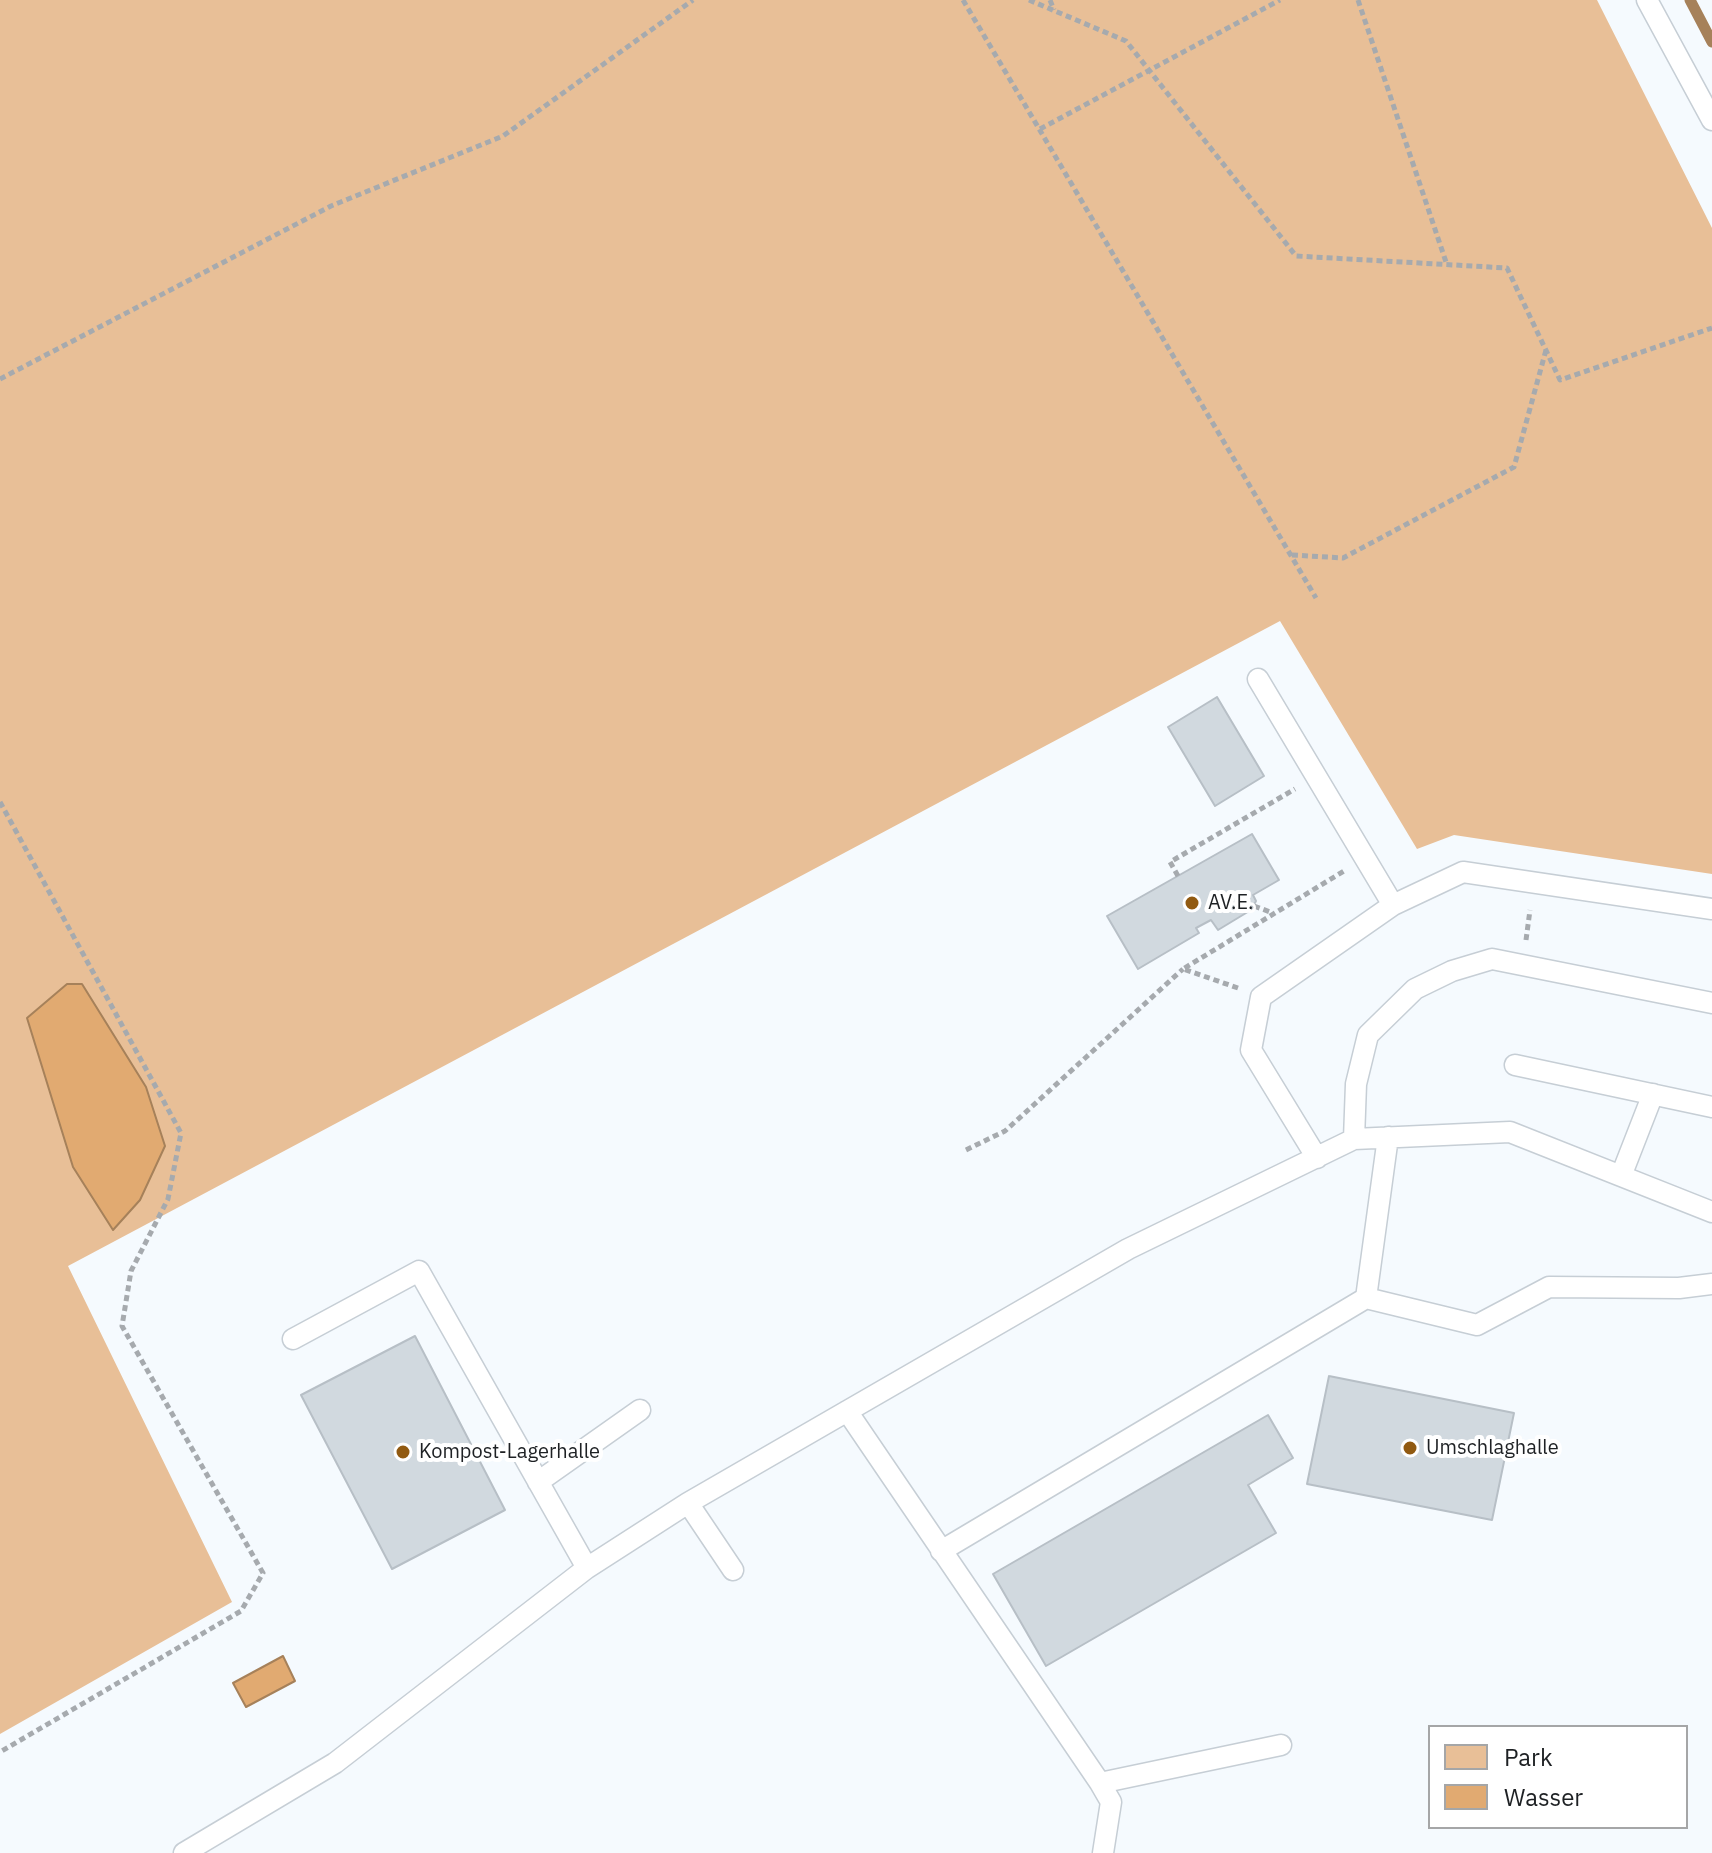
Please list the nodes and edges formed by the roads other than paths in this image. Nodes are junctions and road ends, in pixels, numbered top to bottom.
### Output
1 (1647, 0) edge
2 (1712, 120) edge
3 (1258, 679) dead end
4 (1393, 905) junction
5 (1712, 909) edge
6 (1712, 1003) edge
7 (1515, 1065) dead end
8 (1653, 1094) junction
9 (1712, 1107) edge
10 (1388, 1137) junction
11 (1354, 1139) junction
12 (1317, 1158) junction
13 (1621, 1176) junction
14 (1712, 1212) edge
15 (1712, 1284) edge
16 (1366, 1298) junction
17 (293, 1339) dead end
18 (640, 1410) dead end
19 (847, 1411) junction
20 (538, 1482) junction
21 (688, 1503) junction
22 (941, 1551) junction
23 (587, 1568) junction
24 (733, 1570) dead end
25 (1281, 1745) dead end
26 (1100, 1783) junction
27 (184, 1853) edge
28 (1103, 1853) edge

1 - 2 lane
3 - 4 lane
4 - 5 lane
4 - 12 lane
6 - 11 lane
7 - 8 lane
8 - 9 lane
8 - 13 lane
10 - 11 lane
10 - 13 lane
10 - 16 lane
11 - 12 lane
12 - 19 lane
13 - 14 lane
15 - 16 lane
16 - 22 lane
17 - 20 lane
18 - 20 lane
19 - 21 lane
19 - 22 lane
20 - 23 lane
21 - 23 lane
21 - 24 lane
22 - 26 lane
23 - 27 lane
25 - 26 lane
26 - 28 lane

